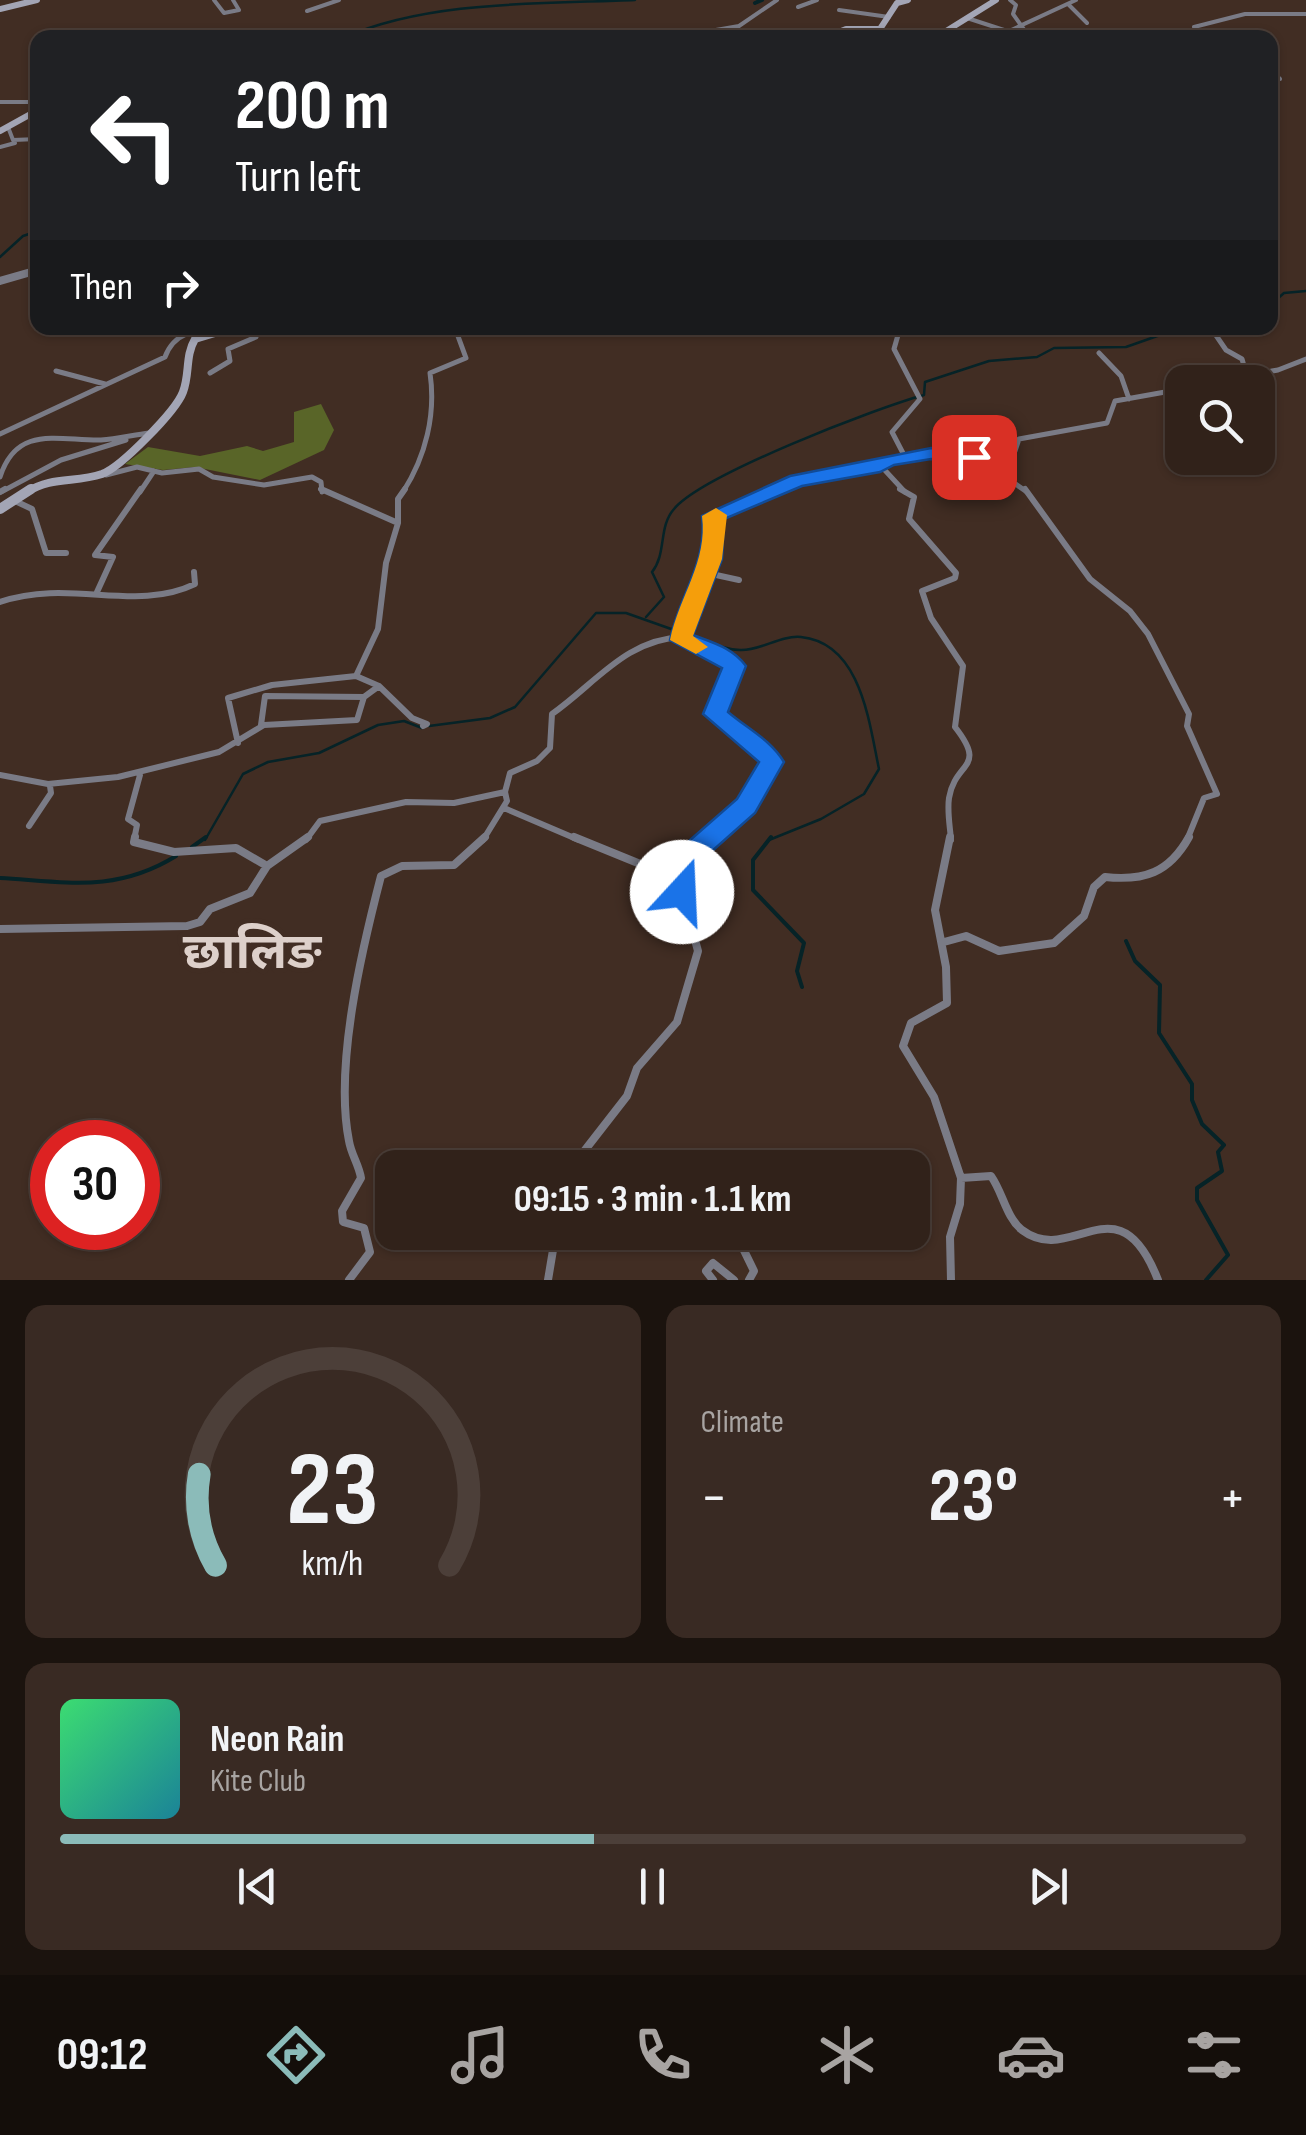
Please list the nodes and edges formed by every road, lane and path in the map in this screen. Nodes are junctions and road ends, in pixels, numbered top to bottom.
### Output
1 (37, 0) edge
2 (214, 0) edge
3 (233, 0) edge
4 (339, 0) edge
5 (777, 0) edge
6 (817, 0) edge
7 (908, 0) edge
8 (996, 0) edge
9 (1010, 0) edge
10 (1076, 0) edge
11 (897, 2) edge
12 (1068, 4) junction
13 (798, 7) dead end
14 (0, 9) edge
15 (840, 10) dead end
16 (307, 12) dead end
17 (1306, 14) edge
18 (889, 16) junction
19 (967, 18) junction
20 (1087, 23) dead end
21 (1023, 25) junction
22 (1194, 27) dead end
23 (880, 29) joint
24 (716, 30) edge
25 (842, 30) edge
26 (948, 30) edge
27 (1005, 30) edge
28 (1010, 30) edge
29 (1026, 30) edge
30 (0, 102) edge
31 (30, 102) edge
32 (30, 114) edge
33 (4, 129) edge
34 (30, 140) edge
35 (20, 141) junction
36 (0, 147) edge
37 (30, 272) edge
38 (0, 281) edge
39 (180, 335) edge
40 (211, 335) edge
41 (257, 335) edge
42 (458, 335) edge
43 (898, 335) edge
44 (1216, 335) edge
45 (1099, 353) dead end
46 (1306, 360) edge
47 (1244, 365) edge
48 (1275, 370) edge
49 (56, 371) dead end
50 (210, 373) dead end
51 (107, 384) junction
52 (1165, 392) edge
53 (1130, 399) junction
54 (0, 434) edge
55 (147, 435) junction
56 (904, 457) junction
57 (980, 459) junction
58 (880, 466) junction
59 (154, 471) junction
60 (100, 474) junction
61 (0, 477) edge
62 (0, 492) edge
63 (14, 500) junction
64 (0, 510) edge
65 (398, 523) junction
66 (66, 553) dead end
67 (194, 572) dead end
68 (707, 573) junction
69 (738, 580) dead end
70 (97, 592) junction
71 (0, 602) edge
72 (684, 638) junction
73 (356, 676) junction
74 (379, 686) junction
75 (364, 697) junction
76 (261, 725) junction
77 (424, 726) dead end
78 (238, 743) junction
79 (141, 774) junction
80 (0, 775) edge
81 (50, 786) junction
82 (505, 792) junction
83 (503, 808) junction
84 (29, 826) dead end
85 (267, 866) junction
86 (682, 881) junction
87 (0, 929) edge
88 (944, 942) junction
89 (584, 1150) edge
90 (960, 1178) junction
91 (553, 1250) edge
92 (744, 1250) edge
93 (349, 1280) edge
94 (548, 1280) edge
95 (712, 1280) edge
96 (734, 1280) edge
97 (749, 1280) edge
98 (951, 1280) edge
99 (1158, 1280) edge

1 - 14 main road
2 - 3 street
4 - 16 street
5 - 24 street
6 - 13 street
7 - 11 main road
8 - 19 main road
9 - 21 street
10 - 12 street
11 - 18 main road
12 - 20 street
12 - 21 street
15 - 18 street
17 - 22 street
18 - 23 main road
19 - 26 main road
19 - 27 street
21 - 28 street
21 - 29 street
23 - 25 main road
30 - 31 street
32 - 33 main road
33 - 35 street
34 - 35 street
35 - 36 street
37 - 38 street
39 - 51 street
40 - 55 main road
41 - 50 street
42 - 65 street
43 - 56 street
44 - 47 street
45 - 53 street
46 - 48 street
49 - 51 street
51 - 54 street
52 - 53 street
53 - 57 street
55 - 60 main road
55 - 61 street
55 - 62 street
56 - 57 street
56 - 58 street
57 - 88 street
58 - 68 street
58 - 88 street
59 - 60 street
59 - 65 street
59 - 70 street
60 - 63 main road
63 - 64 main road
63 - 66 street
65 - 73 street
67 - 70 street
68 - 69 street
68 - 72 street
70 - 71 street
72 - 82 street
72 - 86 street
73 - 74 street
73 - 78 street
74 - 75 street
74 - 77 street
75 - 76 street
75 - 76 street
76 - 78 street
78 - 79 street
79 - 81 street
79 - 85 street
80 - 81 street
81 - 84 street
82 - 83 street
82 - 85 street
83 - 86 street
83 - 93 street
85 - 87 street
86 - 89 street
88 - 90 street
90 - 98 street
90 - 99 street
91 - 94 street
92 - 97 street
95 - 96 street

